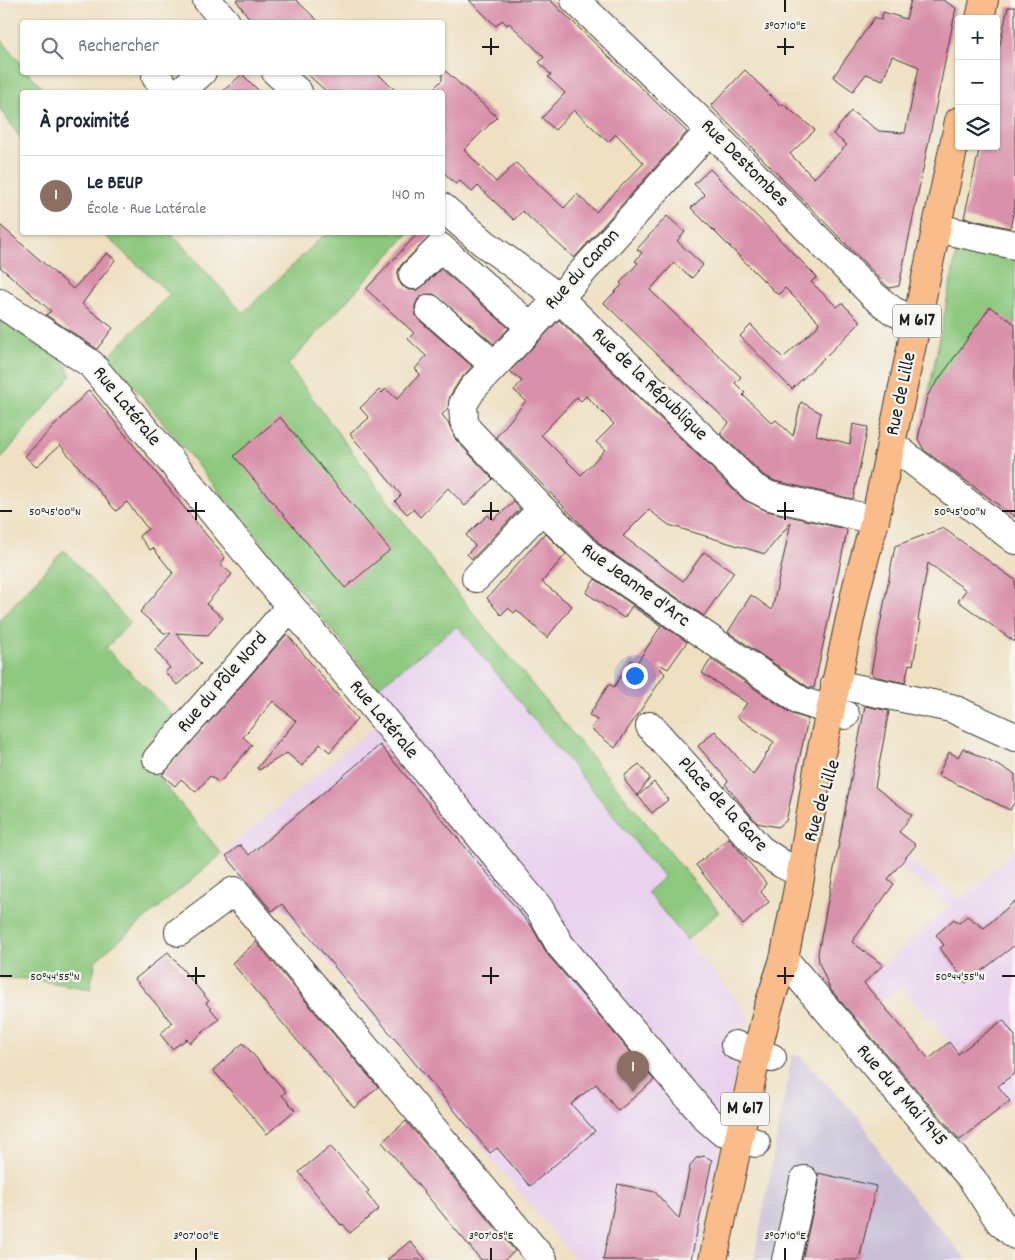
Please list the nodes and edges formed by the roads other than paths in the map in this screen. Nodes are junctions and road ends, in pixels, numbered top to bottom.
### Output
1 (207, 0) edge
2 (575, 0) edge
3 (984, 0) edge
4 (981, 15) edge
5 (224, 20) edge
6 (199, 75) edge
7 (279, 75) edge
8 (182, 90) edge
9 (296, 90) edge
10 (710, 130) junction
11 (955, 140) edge
12 (445, 210) edge
13 (936, 228) junction
14 (1015, 245) edge
15 (413, 275) dead end
16 (558, 298) junction
17 (0, 303) edge
18 (430, 309) dead end
19 (917, 322) junction
20 (531, 327) junction
21 (494, 365) junction
22 (462, 412) joint
23 (891, 444) junction
24 (542, 509) junction
25 (875, 520) junction
26 (1015, 540) edge
27 (476, 578) dead end
28 (290, 607) junction
29 (843, 686) junction
30 (838, 713) junction
31 (650, 726) dead end
32 (1015, 737) edge
33 (157, 759) dead end
34 (802, 873) junction
35 (179, 932) dead end
36 (784, 959) junction
37 (747, 1140) junction
38 (804, 1180) dead end
39 (1015, 1235) edge
40 (543, 1260) edge
41 (713, 1260) edge
42 (732, 1260) edge
43 (786, 1260) edge

1 - 5 street
2 - 10 street, Rue Destombes
3 - 4 main road
6 - 8 street
7 - 9 street
10 - 16 street, Rue du Canon
10 - 19 street, Rue Destombes
11 - 13 main road, Rue de Lille / M 617
12 - 16 street, Rue de la République
13 - 14 street
13 - 19 main road, Rue de Lille / M 617
15 - 20 street
16 - 20 street, Rue du Canon
16 - 25 street, Rue de la République
17 - 28 street, Rue Latérale
18 - 21 street
19 - 23 main road, Rue de Lille / M 617
20 - 21 street, Rue du Canon
21 - 22 street, Rue du Canon
22 - 24 street, Rue Jeanne d'Arc
23 - 25 main road, Rue de Lille / M 617
23 - 26 street
24 - 27 street
24 - 30 street, Rue Jeanne d'Arc
25 - 29 main road, Rue de Lille / M 617
28 - 33 street, Rue du Pôle Nord
28 - 37 street, Rue Latérale
29 - 30 main road, Rue de Lille / M 617
29 - 32 street
30 - 34 main road, Rue de Lille / M 617
31 - 34 street, Place de la Gare
34 - 36 main road, Rue de Lille / M 617
35 - 40 street
36 - 37 main road, Rue de Lille / M 617
36 - 39 street, Rue du 8 Mai 1945
37 - 41 main road, Rue de Lille / M 617
37 - 42 main road, Rue de Lille / M 617
38 - 43 street

